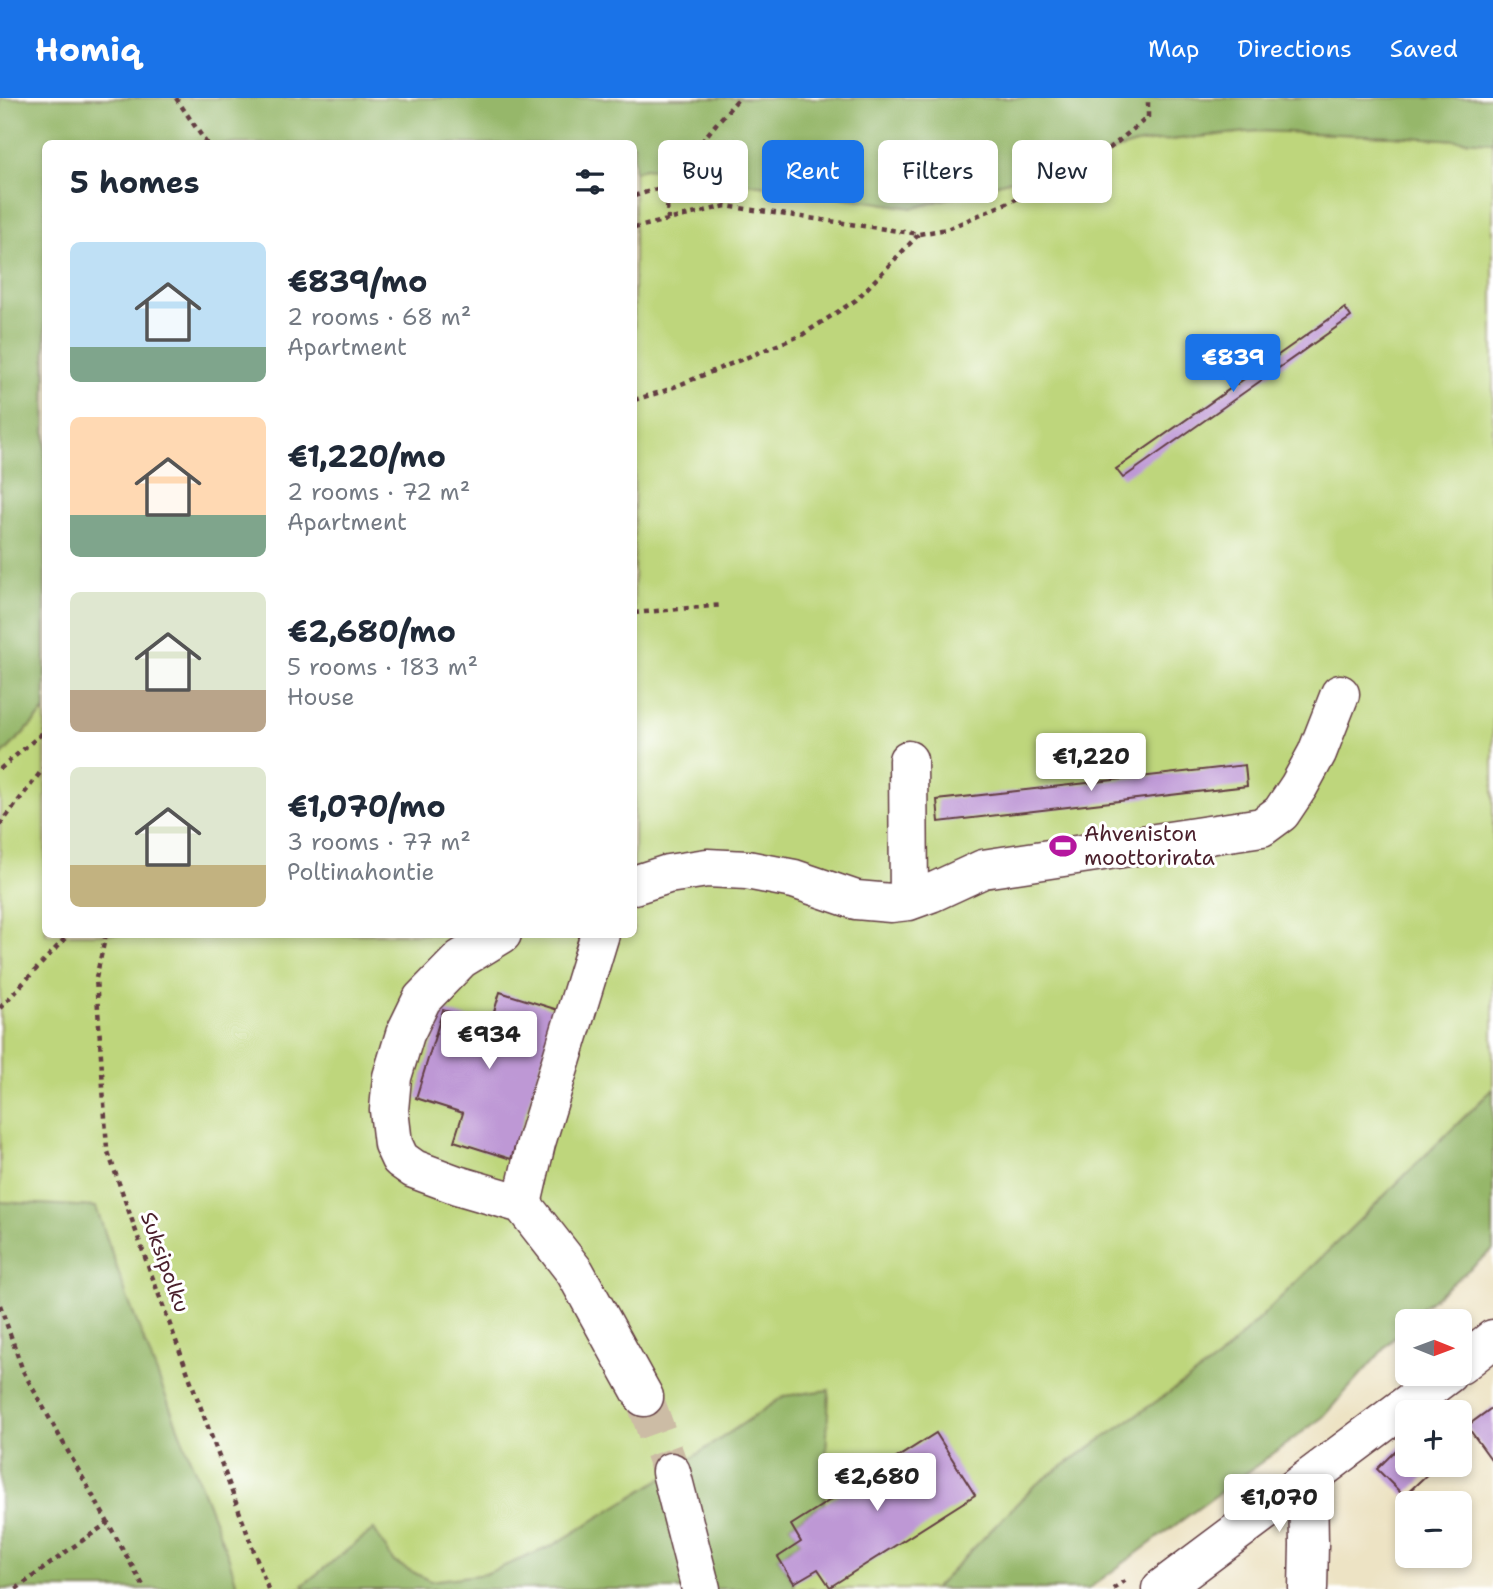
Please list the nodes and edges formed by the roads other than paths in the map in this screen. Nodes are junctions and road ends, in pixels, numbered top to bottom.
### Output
1 (1339, 694) dead end
2 (908, 760) dead end
3 (637, 884) edge
4 (909, 901) junction
5 (495, 938) edge
6 (599, 938) edge
7 (522, 1205) junction
8 (1493, 1339) edge
9 (1472, 1356) edge
10 (1432, 1386) edge
11 (644, 1397) tunnel mouth
12 (671, 1472) tunnel mouth
13 (1308, 1480) junction
14 (701, 1589) edge
15 (1161, 1589) edge
16 (1308, 1589) edge

1 - 4 street
2 - 4 street
3 - 4 street
5 - 7 street
6 - 7 street
7 - 11 street
8 - 9 street
10 - 13 street
12 - 14 street
13 - 15 street
13 - 16 street

